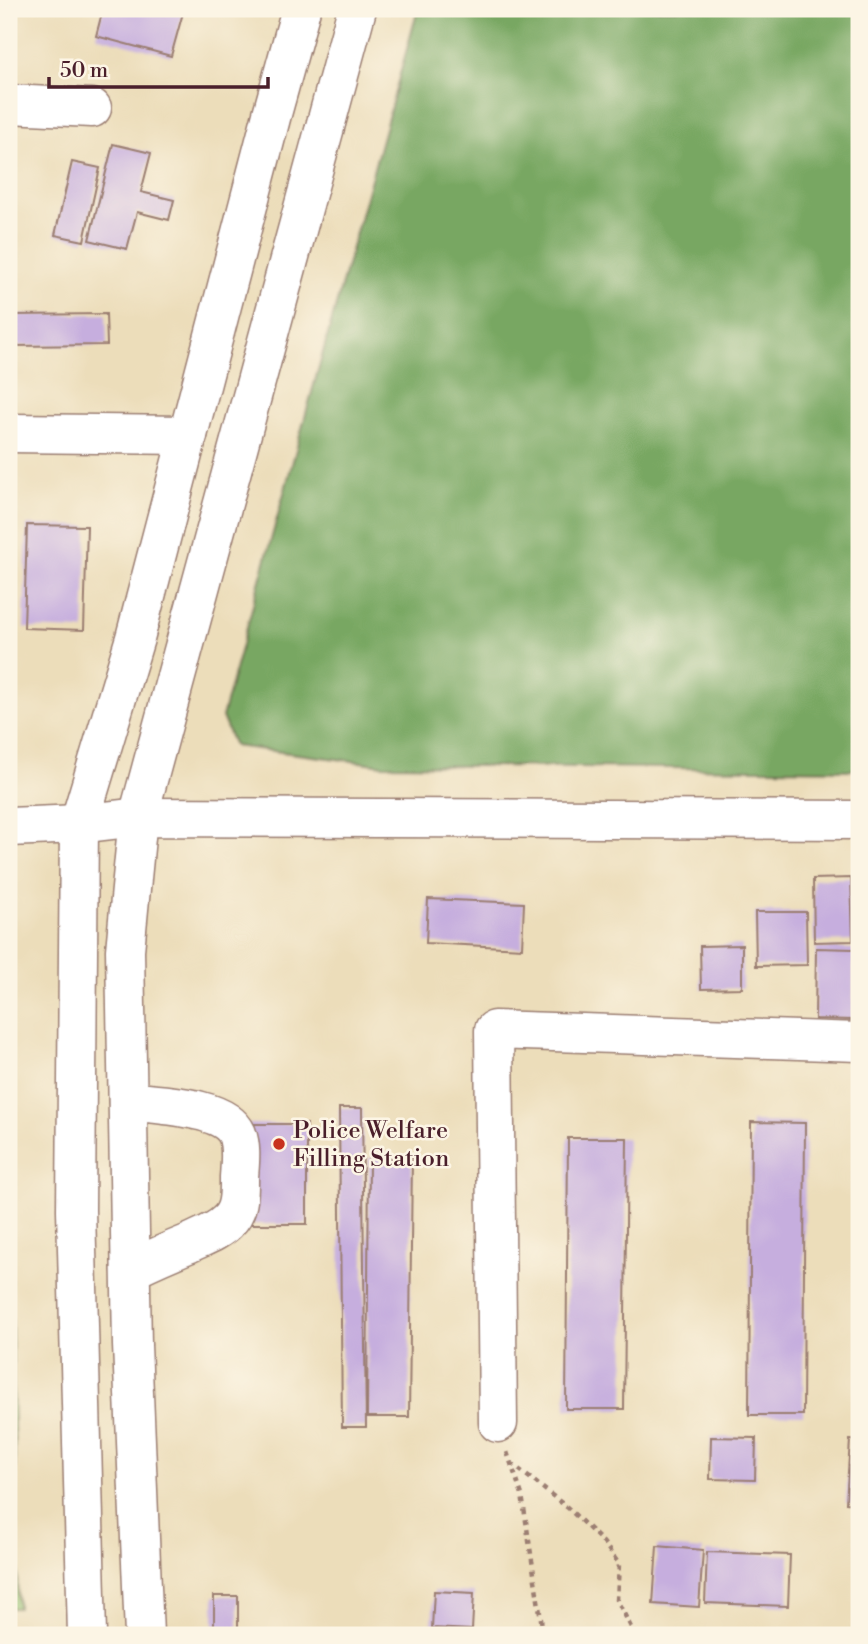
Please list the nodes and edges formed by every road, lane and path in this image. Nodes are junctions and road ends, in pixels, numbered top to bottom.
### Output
1 (301, 9) edge
2 (357, 9) edge
3 (9, 104) edge
4 (92, 108) dead end
5 (9, 433) edge
6 (188, 435) junction
7 (138, 817) junction
8 (859, 820) edge
9 (79, 824) junction
10 (9, 827) edge
11 (859, 1042) edge
12 (128, 1101) junction
13 (131, 1269) junction
14 (498, 1423) joint
15 (511, 1464) junction
16 (542, 1626) dead end
17 (87, 1635) edge
18 (144, 1635) edge
19 (635, 1635) edge

1 - 6 main road
2 - 7 main road
3 - 4 main road
5 - 6 main road
6 - 9 main road
7 - 8 main road
7 - 9 main road
7 - 12 main road
9 - 10 main road
9 - 17 main road
11 - 14 main road
12 - 13 main road
12 - 13 main road
13 - 18 main road
14 - 15 path
15 - 16 path
15 - 19 path

